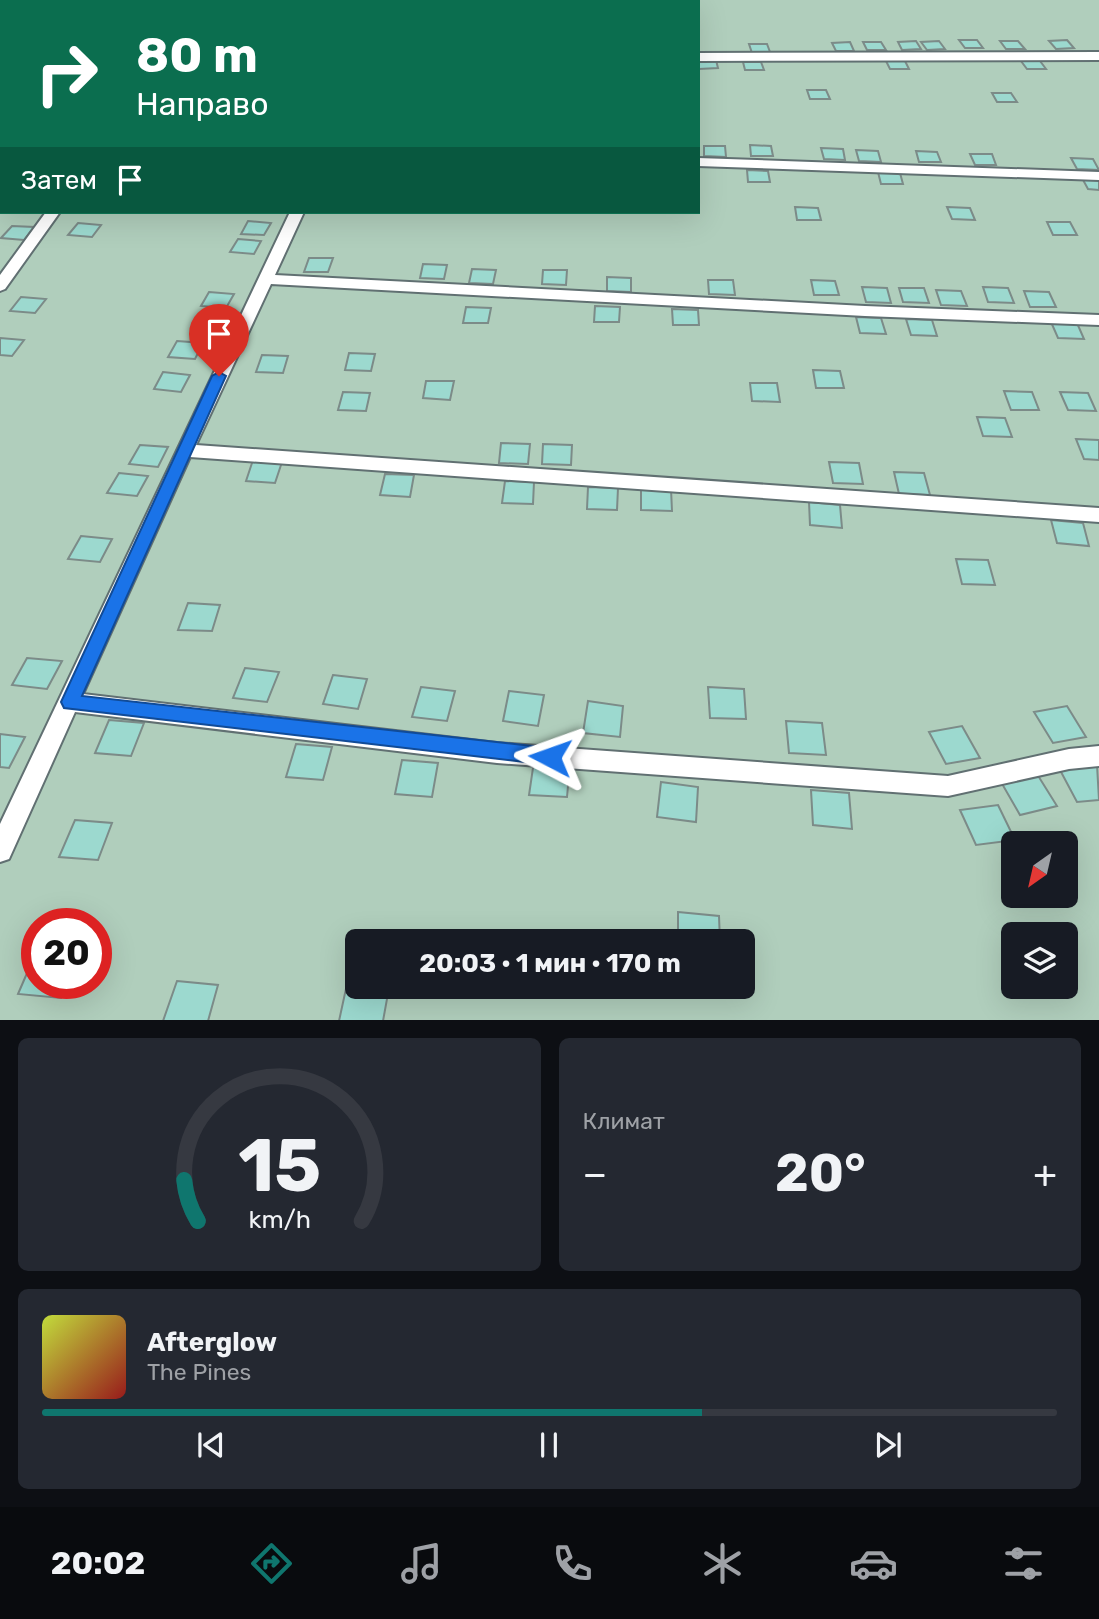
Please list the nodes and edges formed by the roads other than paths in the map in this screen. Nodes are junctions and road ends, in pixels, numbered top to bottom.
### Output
1 (1099, 56) edge
2 (700, 57) edge
3 (700, 162) edge
4 (1099, 176) edge
5 (52, 214) edge
6 (296, 214) edge
7 (266, 279) junction
8 (0, 286) edge
9 (1099, 320) edge
10 (184, 450) junction
11 (1099, 514) edge
12 (70, 702) junction
13 (1099, 756) edge
14 (0, 851) edge

1 - 2 lane
3 - 4 lane
5 - 8 lane
6 - 7 lane
7 - 9 lane
7 - 10 lane
10 - 11 lane
10 - 12 lane
12 - 13 lane
12 - 14 lane

